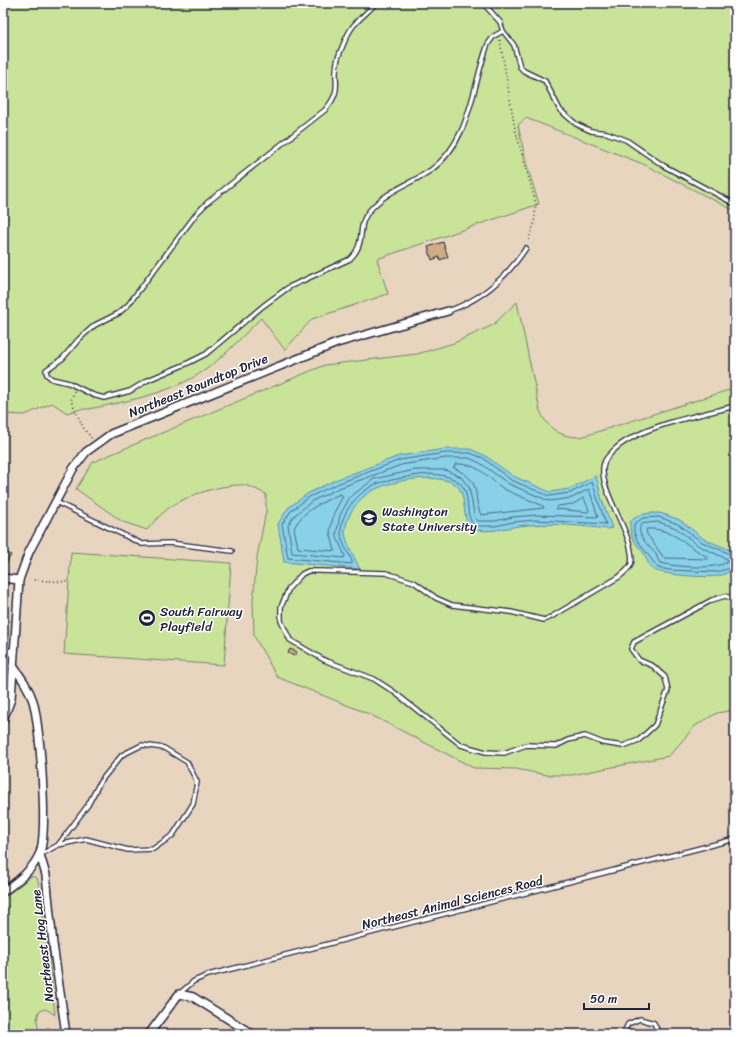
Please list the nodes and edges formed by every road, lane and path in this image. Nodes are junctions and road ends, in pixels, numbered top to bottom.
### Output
1 (376, 3) edge
2 (482, 3) edge
3 (503, 31) junction
4 (735, 204) edge
5 (526, 248) joint
6 (448, 311) joint
7 (77, 386) junction
8 (735, 406) edge
9 (95, 443) junction
10 (55, 502) junction
11 (232, 551) dead end
12 (3, 578) edge
13 (19, 580) junction
14 (34, 580) dead end
15 (69, 582) dead end
16 (735, 599) edge
17 (3, 652) edge
18 (14, 652) junction
19 (13, 666) junction
20 (3, 720) edge
21 (735, 839) edge
22 (58, 845) junction
23 (40, 855) junction
24 (3, 892) edge
25 (179, 994) junction
26 (66, 1034) edge
27 (149, 1034) edge
28 (252, 1034) edge
29 (623, 1034) edge
30 (658, 1034) edge

1 - 7 lane
2 - 3 lane
3 - 4 lane
3 - 5 path
3 - 7 lane
5 - 6 lane, Northeast Roundtop Drive
6 - 9 street, Northeast Roundtop Drive
7 - 9 path
8 - 16 lane
9 - 10 street, Northeast Roundtop Drive
10 - 11 lane
10 - 13 street, Northeast Roundtop Drive
12 - 13 street
13 - 18 street, Northeast Roundtop Drive
14 - 15 path
17 - 18 street
18 - 19 street, Northeast Roundtop Drive
19 - 20 street, Northeast Roundtop Drive
19 - 23 street
21 - 25 lane, Northeast Animal Sciences Road
22 - 22 lane
22 - 23 lane
23 - 24 street
23 - 26 street, Northeast Hog Lane
25 - 27 street
25 - 28 street
29 - 30 lane

